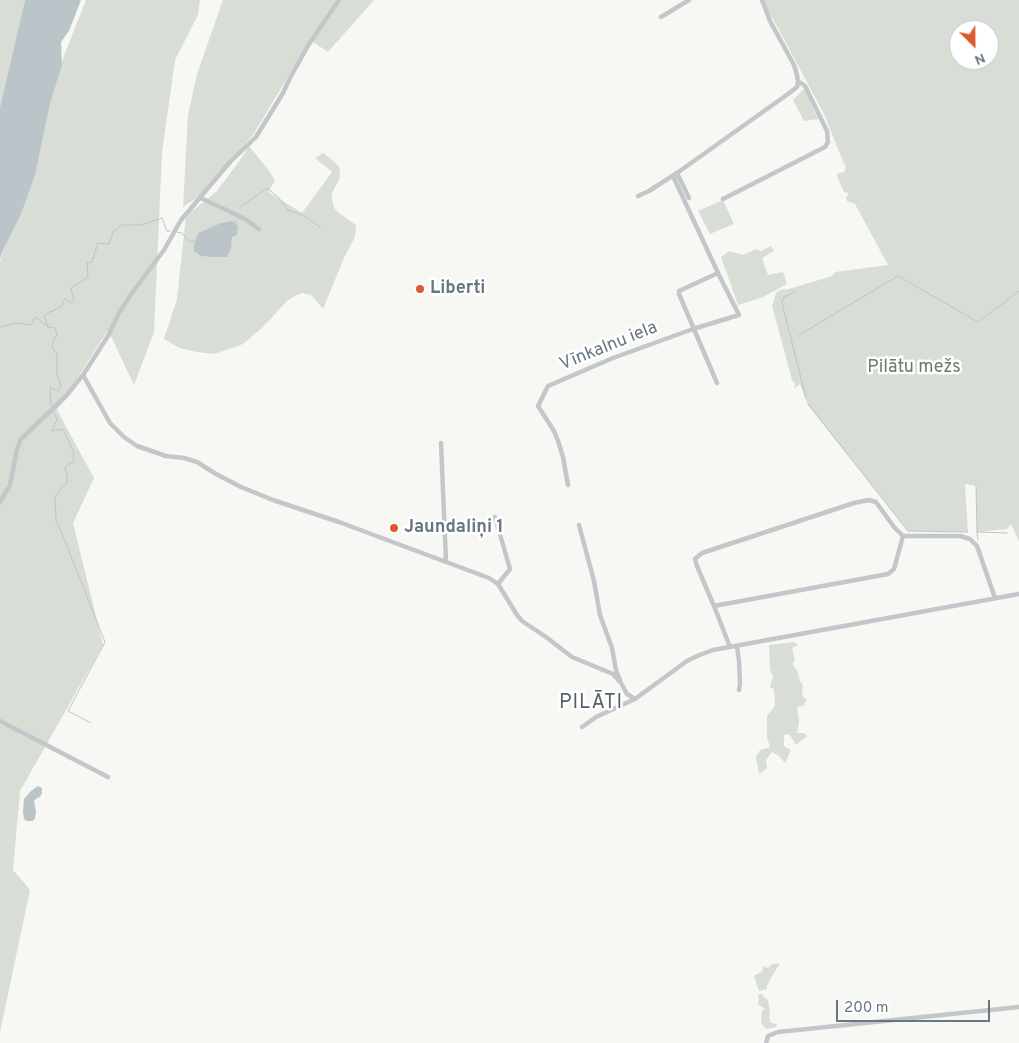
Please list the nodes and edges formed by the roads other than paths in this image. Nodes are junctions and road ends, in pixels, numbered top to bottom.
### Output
1 (339, 0) edge
2 (690, 0) edge
3 (762, 0) edge
4 (661, 17) dead end
5 (798, 82) junction
6 (675, 174) junction
7 (638, 196) dead end
8 (201, 198) junction
9 (689, 198) dead end
10 (723, 199) dead end
11 (259, 230) dead end
12 (718, 273) junction
13 (693, 329) junction
14 (83, 375) junction
15 (717, 383) dead end
16 (441, 443) dead end
17 (568, 485) dead end
18 (0, 502) edge
19 (495, 517) dead end
20 (579, 525) dead end
21 (903, 536) junction
22 (446, 561) junction
23 (498, 584) junction
24 (1019, 594) edge
25 (995, 598) junction
26 (714, 606) junction
27 (737, 646) junction
28 (730, 647) junction
29 (621, 683) junction
30 (739, 690) dead end
31 (634, 699) junction
32 (0, 722) edge
33 (582, 727) dead end
34 (108, 777) dead end
35 (1019, 1006) edge
36 (766, 1043) edge

1 - 8 street
2 - 4 street
3 - 5 street
5 - 6 street
5 - 10 street
6 - 7 street
6 - 9 street
6 - 12 street
8 - 11 street
8 - 14 street
12 - 13 street
12 - 13 street, Vīnkalnu iela
13 - 15 street
13 - 17 street, Vīnkalnu iela
14 - 18 street
14 - 22 street
16 - 22 street
19 - 23 street
20 - 29 street
21 - 25 street
21 - 26 street
21 - 26 street
22 - 23 street
23 - 29 street
24 - 25 street
25 - 27 street
26 - 28 street
27 - 28 street
27 - 30 street
28 - 31 street
29 - 31 street
31 - 33 street
32 - 34 street
35 - 36 street

